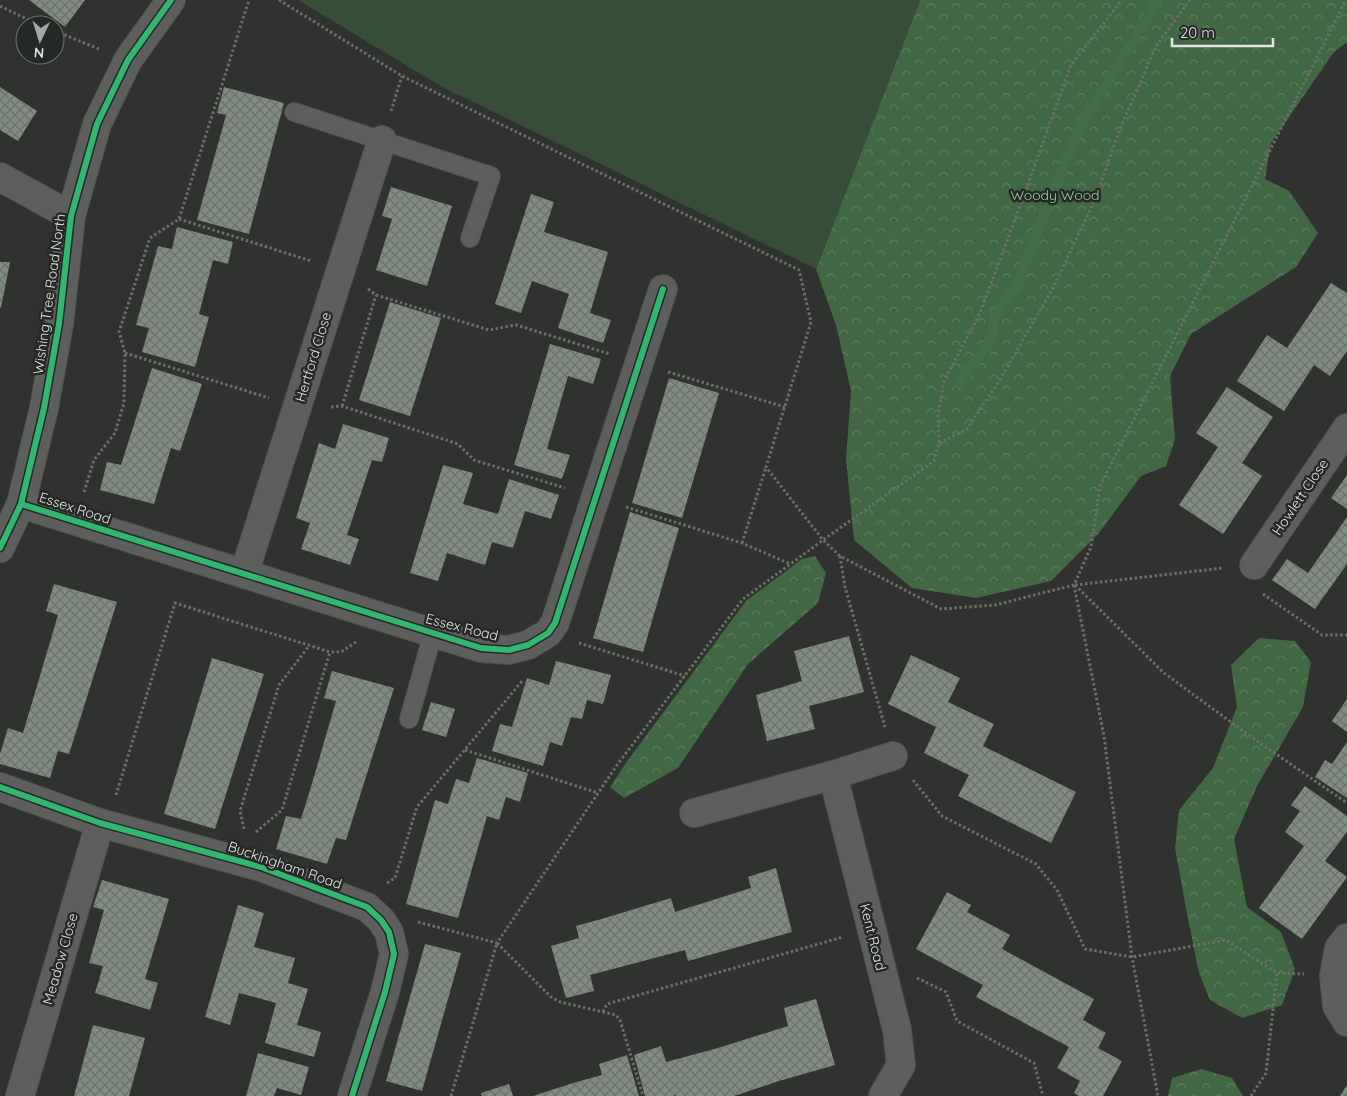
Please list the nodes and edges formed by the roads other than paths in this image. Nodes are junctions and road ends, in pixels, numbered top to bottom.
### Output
1 (171, 0) edge
2 (294, 112) dead end
3 (382, 140) junction
4 (0, 177) edge
5 (71, 216) junction
6 (470, 238) dead end
7 (663, 289) dead end
8 (1347, 428) edge
9 (21, 504) junction
10 (0, 548) edge
11 (1250, 565) road end
12 (244, 574) junction
13 (433, 633) junction
14 (409, 719) dead end
15 (893, 756) road end
16 (833, 775) junction
17 (0, 788) edge
18 (694, 813) dead end
19 (104, 823) junction
20 (1347, 938) edge
21 (1347, 1022) edge
22 (20, 1096) edge
23 (352, 1096) edge
24 (883, 1096) edge

1 - 5 street, Wishing Tree Road North
2 - 3 lane
3 - 6 lane
3 - 12 street, Hertford Close
4 - 5 street
5 - 9 street, Wishing Tree Road North
7 - 13 street, Essex Road
8 - 11 street, Howlett Close
9 - 10 street, Wishing Tree Road North
9 - 12 street, Essex Road
12 - 13 street, Essex Road
13 - 14 lane
15 - 16 street
16 - 18 street
16 - 24 street, Kent Road
17 - 19 street, Buckingham Road
19 - 22 street, Meadow Close
19 - 23 street, Buckingham Road
20 - 21 street

